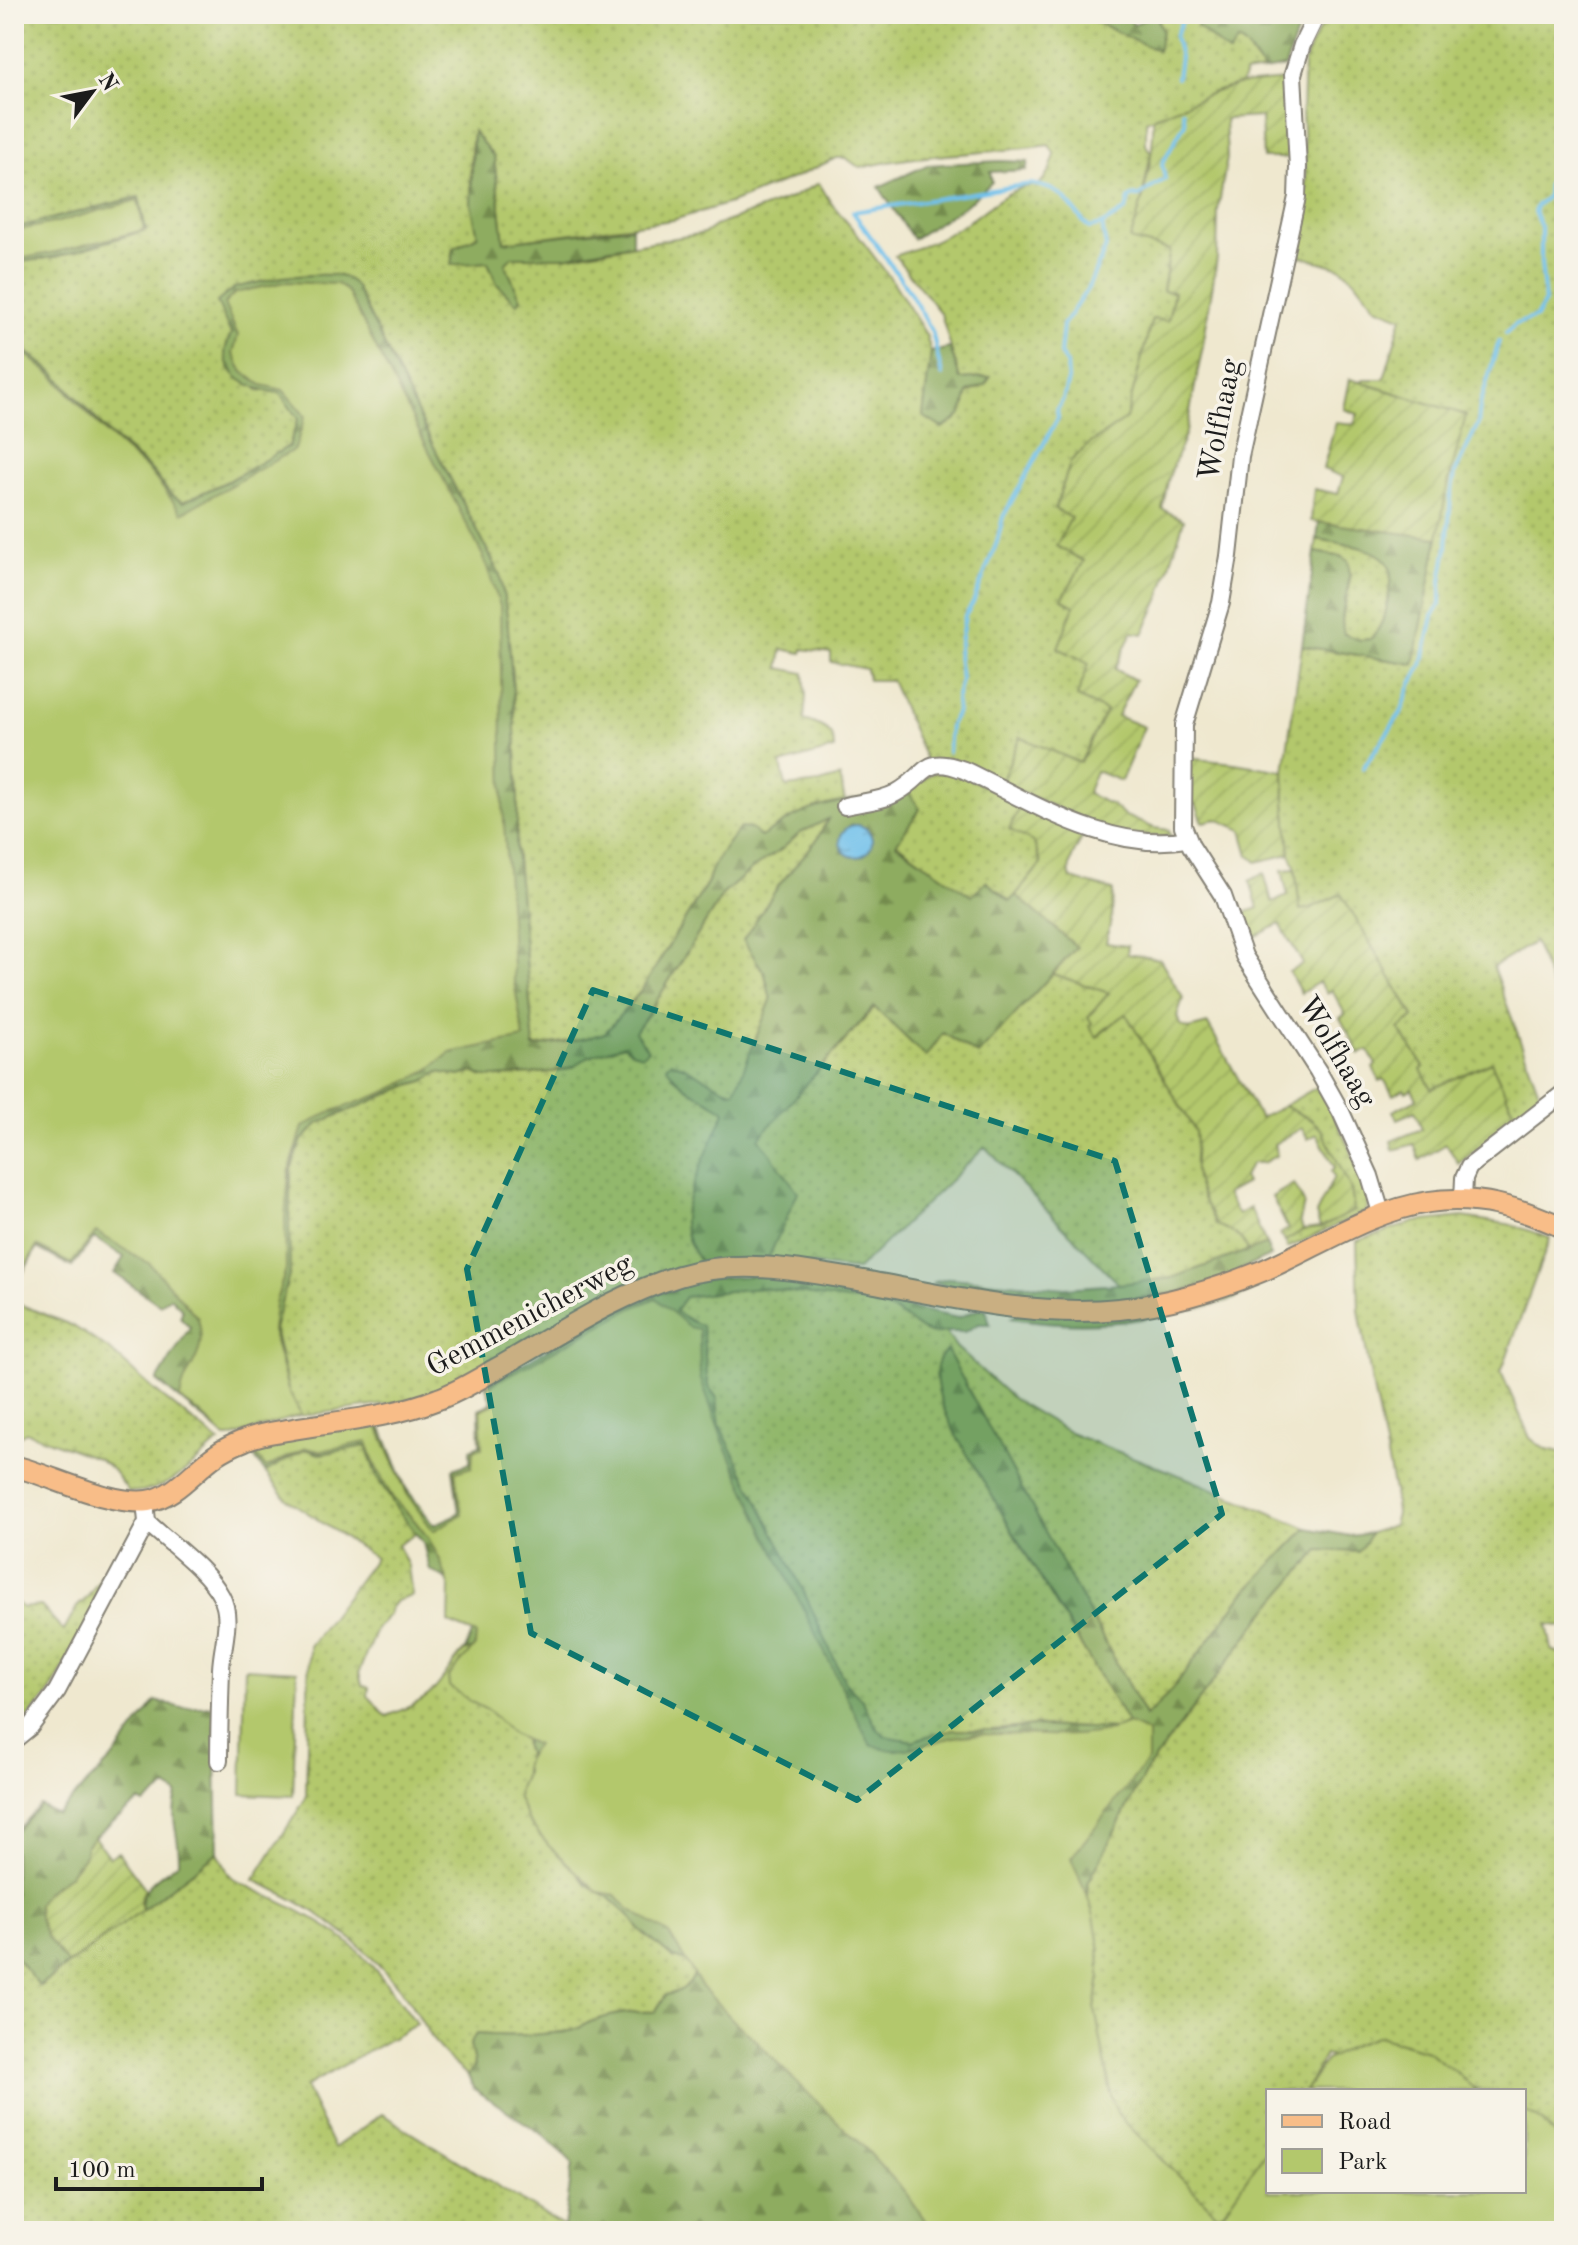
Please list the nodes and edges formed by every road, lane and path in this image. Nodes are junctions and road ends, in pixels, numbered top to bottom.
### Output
1 (1317, 14) edge
2 (845, 806) dead end
3 (1187, 839) junction
4 (1564, 1093) edge
5 (1463, 1200) junction
6 (1382, 1216) junction
7 (1564, 1228) edge
8 (14, 1466) edge
9 (146, 1512) junction
10 (14, 1740) edge
11 (219, 1761) dead end

1 - 3 street, Wolfhaag
2 - 3 street
3 - 6 street, Wolfhaag
4 - 5 street
5 - 6 main road
5 - 7 main road
6 - 9 main road, Gemmenicherweg
8 - 9 main road
9 - 10 street
9 - 11 street

